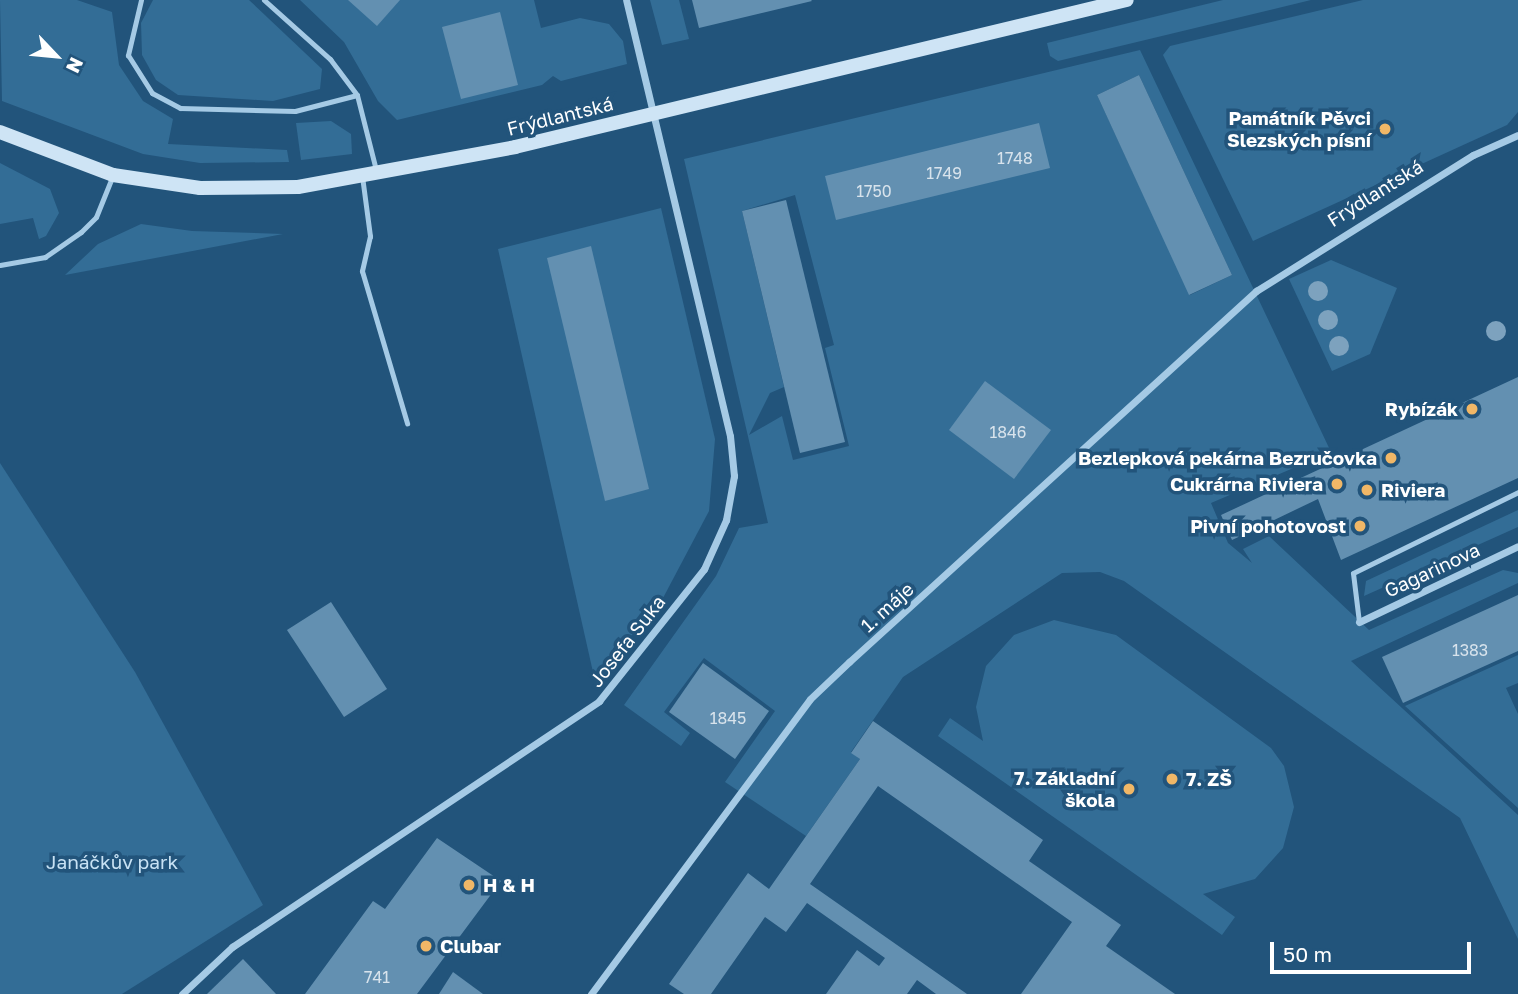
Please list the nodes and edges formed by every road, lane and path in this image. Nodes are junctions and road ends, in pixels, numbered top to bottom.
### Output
1 (141, 0) edge
2 (264, 0) edge
3 (626, 0) edge
4 (1127, 0) edge
5 (357, 95) junction
6 (655, 112) junction
7 (0, 132) edge
8 (1518, 135) edge
9 (113, 175) junction
10 (369, 175) junction
11 (0, 265) edge
12 (1256, 291) joint
13 (407, 423) dead end
14 (1518, 492) edge
15 (1518, 546) edge
16 (1359, 622) joint
17 (183, 994) edge
18 (592, 994) edge

1 - 5 lane
2 - 5 lane
3 - 6 street, Josefa Suka
4 - 6 street, Frýdlantská
5 - 10 lane
6 - 10 street, Frýdlantská
6 - 17 street, Josefa Suka
7 - 9 street, Frýdlantská
8 - 12 street, Frýdlantská
9 - 10 street, Frýdlantská
9 - 11 lane
10 - 13 lane
12 - 18 street, 1. máje
14 - 16 lane
15 - 16 street, Gagarinova

